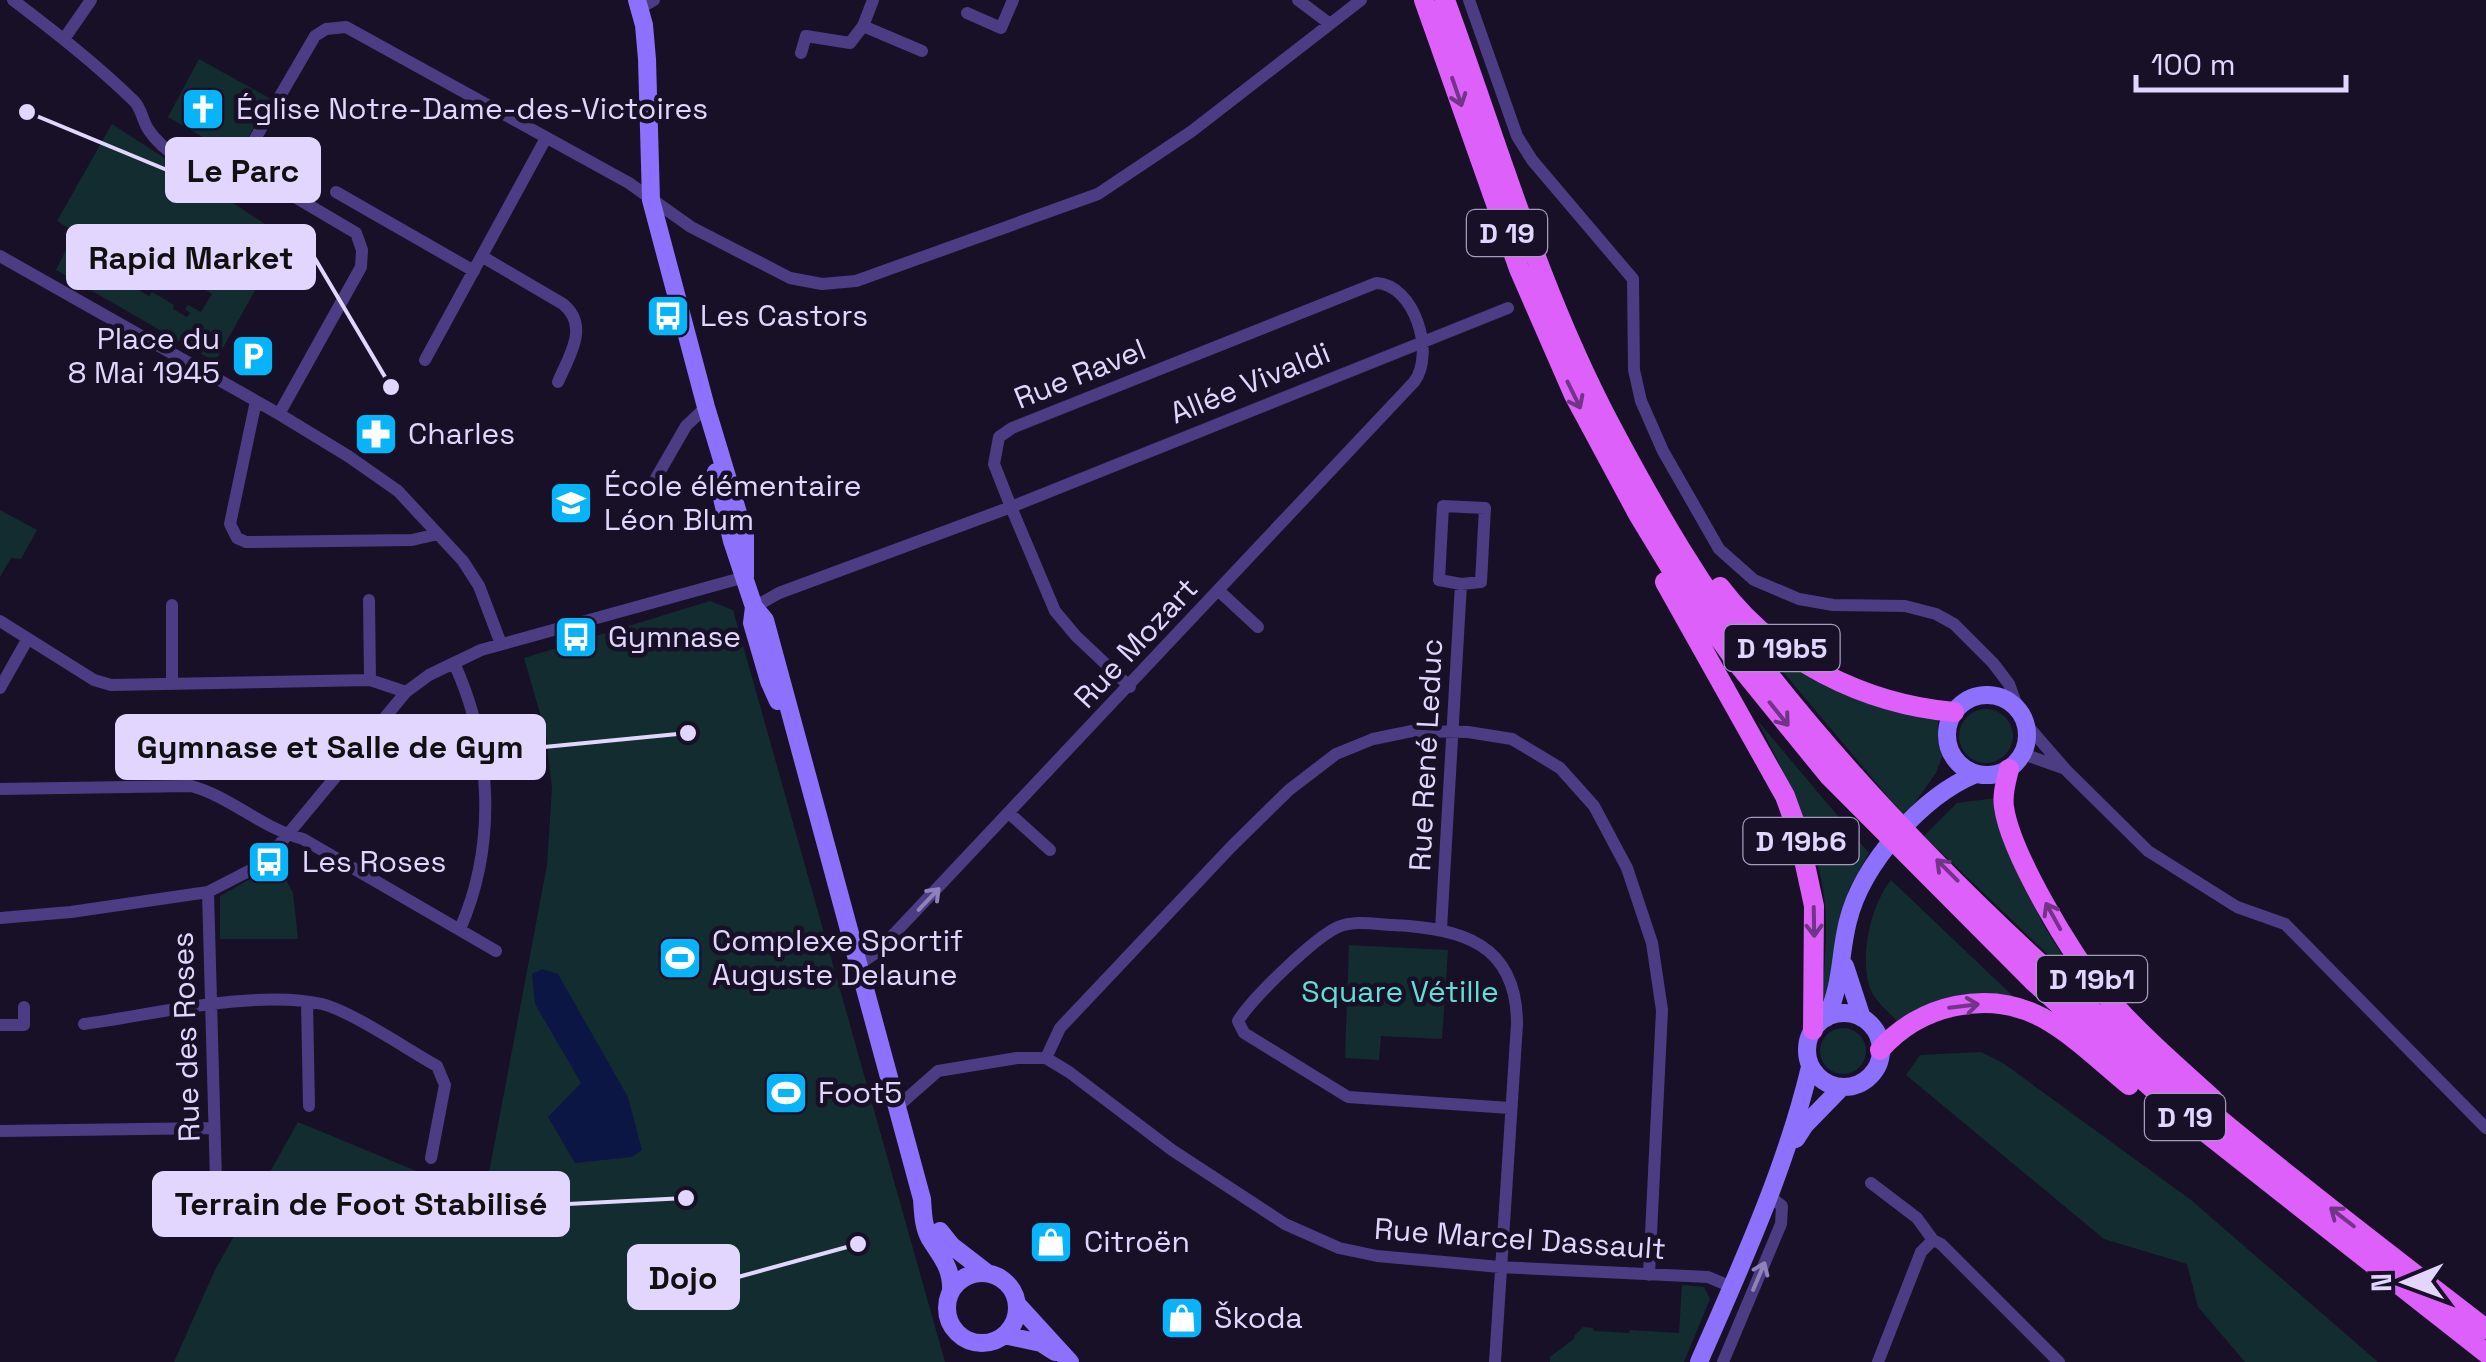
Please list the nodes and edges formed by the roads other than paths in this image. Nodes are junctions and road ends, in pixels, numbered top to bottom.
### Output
1 (13, 0) edge
2 (873, 0) edge
3 (1013, 0) edge
4 (1298, 0) edge
5 (1361, 0) edge
6 (1424, 0) edge
7 (1444, 0) edge
8 (1469, 0) edge
9 (83, 3) edge
10 (644, 3) edge
11 (967, 13) dead end
12 (1330, 24) junction
13 (863, 26) junction
14 (64, 39) junction
15 (922, 51) dead end
16 (801, 52) dead end
17 (546, 138) junction
18 (234, 175) junction
19 (336, 192) dead end
20 (650, 200) junction
21 (0, 256) edge
22 (482, 257) junction
23 (474, 271) junction
24 (1508, 308) dead end
25 (1423, 340) junction
26 (425, 360) dead end
27 (558, 382) dead end
28 (256, 401) junction
29 (706, 408) junction
30 (279, 414) junction
31 (1607, 459) junction
32 (652, 485) dead end
33 (1011, 507) junction
34 (1659, 514) junction
35 (438, 534) junction
36 (746, 577) junction
37 (1460, 584) junction
38 (1219, 591) junction
39 (369, 600) dead end
40 (172, 605) dead end
41 (754, 607) junction
42 (0, 620) edge
43 (1258, 627) dead end
44 (27, 640) junction
45 (501, 644) junction
46 (454, 663) junction
47 (370, 680) junction
48 (172, 683) junction
49 (1130, 687) junction
50 (0, 688) edge
51 (406, 692) junction
52 (1954, 712) junction
53 (2023, 718) junction
54 (1452, 731) junction
55 (1949, 750) junction
56 (2016, 762) junction
57 (2066, 770) junction
58 (1976, 774) junction
59 (0, 789) edge
60 (1933, 798) junction
61 (1010, 814) junction
62 (1879, 816) junction
63 (290, 835) junction
64 (1050, 850) dead end
65 (1913, 850) junction
66 (208, 892) junction
67 (0, 918) edge
68 (460, 928) junction
69 (1441, 929) junction
70 (496, 952) dead end
71 (1844, 960) junction
72 (858, 965) junction
73 (307, 1002) junction
74 (209, 1006) junction
75 (24, 1008) dead end
76 (1862, 1018) junction
77 (84, 1024) dead end
78 (1820, 1024) junction
79 (0, 1026) edge
80 (1880, 1050) junction
81 (1046, 1058) junction
82 (1810, 1066) junction
83 (1842, 1087) junction
84 (309, 1106) dead end
85 (896, 1108) junction
86 (1510, 1108) junction
87 (213, 1128) junction
88 (2486, 1128) edge
89 (0, 1131) edge
90 (2252, 1148) junction
91 (431, 1158) dead end
92 (1777, 1173) junction
93 (216, 1181) dead end
94 (1871, 1183) dead end
95 (1768, 1195) junction
96 (922, 1198) junction
97 (1933, 1240) junction
98 (1500, 1267) junction
99 (987, 1273) junction
100 (1649, 1276) junction
101 (1732, 1287) junction
102 (952, 1292) junction
103 (1017, 1304) junction
104 (2486, 1329) edge
105 (964, 1338) junction
106 (1000, 1338) junction
107 (2486, 1355) edge
108 (976, 1361) edge
109 (1069, 1362) edge
110 (1495, 1362) edge
111 (1699, 1362) edge
112 (1723, 1362) edge
113 (1878, 1362) edge
114 (2059, 1362) edge

1 - 14 street
2 - 13 street
3 - 11 street
4 - 12 street
5 - 12 street
6 -> 31 main road, D 19
7 - 34 main road, D 19
8 - 53 street
9 - 14 street
10 - 20 main road
12 - 20 street
13 - 15 street
13 - 16 street
14 - 18 street
17 - 18 street
17 - 20 street
17 - 22 street
18 - 30 street
19 - 23 street
20 - 29 main road
21 - 28 street
22 - 23 street
22 - 27 street
23 - 26 street
24 - 25 street, Allée Vivaldi
25 - 33 street, Allée Vivaldi
25 - 33 street, Rue Ravel
25 - 38 street, Rue Mozart
28 - 30 street
28 - 35 street
29 - 32 street
29 - 36 main road
30 - 35 street
31 -> 62 main road, D 19
31 -> 78 main road, D 19b6
33 - 41 street
33 - 49 street, Rue Ravel
34 - 52 main road, D 19b5
34 - 62 main road, D 19
35 - 45 street
36 - 41 main road
36 - 45 street
37 - 37 street
37 - 54 street, Rue René Leduc
38 - 43 street
38 - 49 street, Rue Mozart
39 - 47 street
40 - 48 street
41 - 72 main road
42 - 44 street
44 - 48 street
44 - 50 street
45 - 46 street
46 - 51 street
46 - 68 street
47 - 48 street
47 - 51 street
49 - 61 street, Rue Mozart
51 - 63 street
52 - 53 main road
52 - 55 main road
53 - 56 main road
53 - 57 street
54 - 69 street, Rue René Leduc
54 - 81 street
54 - 100 street
55 - 58 main road
55 - 60 main road
56 - 57 street
56 - 58 main road
90 -> 56 main road, D 19b1
57 - 88 street
58 - 60 main road
59 - 63 street
60 - 71 main road
61 - 64 street
72 -> 61 street, Rue Mozart
62 - 65 main road, D 19
63 - 66 street
63 - 68 street
90 -> 65 main road, D 19
65 - 107 main road, D 19
66 - 67 street
66 - 74 street, Rue des Roses
68 - 70 street
69 - 86 street
69 - 86 street
71 - 76 main road
71 - 78 main road
72 - 85 main road
73 - 74 street
73 - 84 street
73 - 91 street
74 - 77 street
74 - 87 street, Rue des Roses
75 - 79 street
76 - 78 main road
76 - 80 main road
78 - 82 main road
80 - 83 main road
80 -> 107 main road
81 - 85 street
81 - 98 street, Rue Marcel Dassault
82 - 83 main road
82 - 92 main road
83 - 92 main road
85 - 96 main road
86 - 98 street
87 - 89 street
87 - 93 street, Rue des Roses
104 -> 90 main road, D 19
92 - 95 main road
94 - 97 street
95 - 101 main road
112 -> 95 street
96 - 99 main road
96 - 102 main road
97 - 113 street
97 - 114 street
98 - 100 street, Rue Marcel Dassault
98 - 110 street
99 - 102 main road
99 - 103 main road
100 - 101 street, Rue Marcel Dassault
101 - 111 main road
102 - 105 main road
103 - 106 main road
103 - 109 main road
105 - 106 main road
105 - 108 main road
106 - 108 main road
106 - 109 main road

